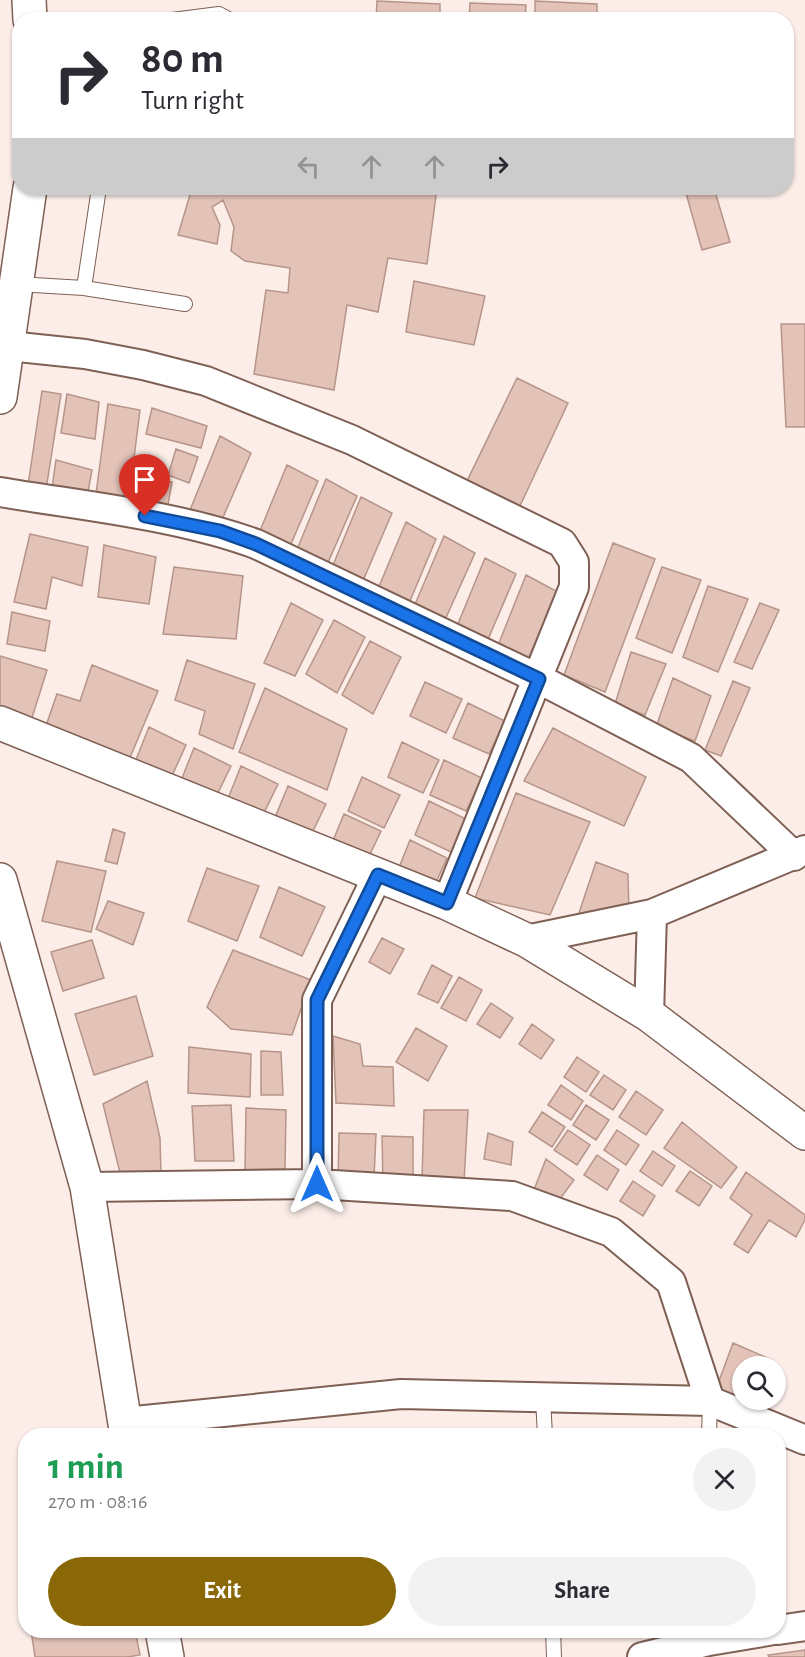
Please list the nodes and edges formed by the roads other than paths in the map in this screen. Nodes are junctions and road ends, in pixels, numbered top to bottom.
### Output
1 (29, 195) edge
2 (98, 195) edge
3 (16, 284) junction
4 (84, 288) junction
5 (185, 304) dead end
6 (9, 346) junction
7 (0, 397) edge
8 (0, 492) edge
9 (539, 679) junction
10 (0, 723) edge
11 (799, 853) edge
12 (378, 875) junction
13 (0, 880) edge
14 (447, 903) junction
15 (652, 914) junction
16 (526, 940) junction
17 (649, 1015) junction
18 (805, 1133) edge
19 (317, 1184) junction
20 (87, 1187) junction
21 (543, 1398) junction
22 (710, 1401) junction
23 (126, 1428) edge
24 (134, 1428) edge
25 (545, 1428) edge
26 (710, 1428) edge
27 (776, 1428) edge
28 (786, 1432) edge
29 (805, 1440) edge
30 (805, 1626) edge
31 (786, 1629) edge
32 (163, 1638) edge
33 (553, 1638) edge
34 (735, 1638) edge
35 (709, 1643) edge
36 (166, 1657) edge
37 (554, 1657) edge
38 (642, 1657) edge

1 - 3 main road
2 - 4 lane
3 - 4 lane
3 - 6 main road
4 - 5 lane
6 - 7 main road
6 - 9 street
8 - 9 street
9 - 11 street
9 - 14 street
10 - 12 main road
11 - 15 street
12 - 14 main road
12 - 19 street
13 - 20 main road
14 - 16 main road
15 - 16 street
15 - 17 street
16 - 17 main road
17 - 18 main road
19 - 20 street
19 - 22 street
20 - 23 main road
21 - 22 street
21 - 24 street
21 - 25 lane
22 - 26 lane
22 - 27 street
28 - 29 street
30 - 31 street
32 - 36 main road
33 - 37 lane
34 - 35 street
35 - 38 street

